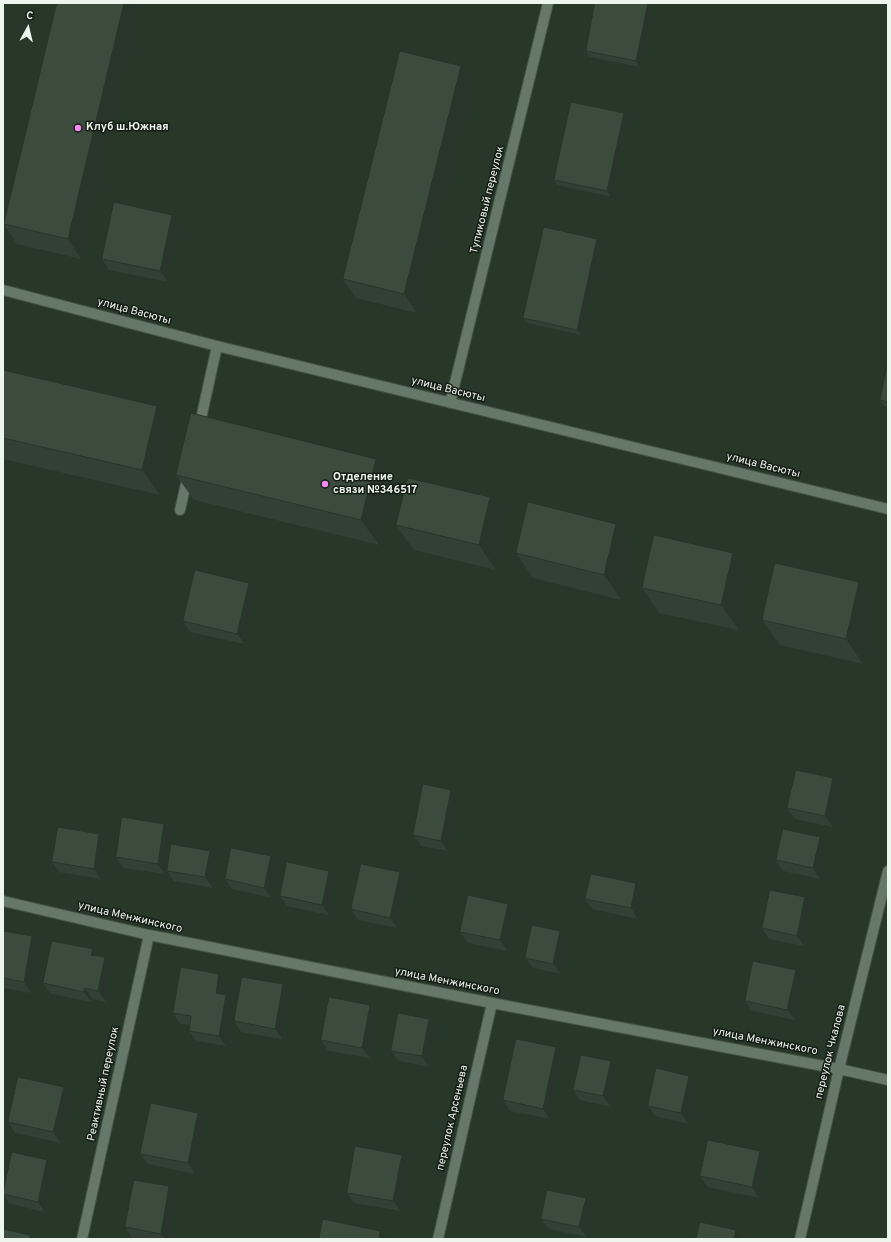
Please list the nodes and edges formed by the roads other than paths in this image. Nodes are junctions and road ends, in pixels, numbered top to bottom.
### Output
1 (548, 3) edge
2 (3, 290) edge
3 (217, 346) junction
4 (450, 403) junction
5 (198, 435) edge
6 (191, 465) edge
7 (888, 509) edge
8 (180, 510) edge
9 (888, 871) edge
10 (3, 900) edge
11 (149, 935) junction
12 (492, 1003) junction
13 (839, 1068) junction
14 (888, 1080) edge
15 (82, 1239) edge
16 (438, 1239) edge
17 (800, 1239) edge

1 - 4 street, Тупиковый переулок
2 - 3 street, улица Васюты
3 - 4 street, улица Васюты
3 - 5 street
4 - 7 street, улица Васюты
6 - 8 street
9 - 13 street, переулок Чкалова
10 - 11 street, улица Менжинского
11 - 12 street, улица Менжинского
11 - 15 street, Реактивный переулок
12 - 13 street, улица Менжинского
12 - 16 street, переулок Арсеньева
13 - 14 street, улица Менжинского
13 - 17 street, переулок Чкалова

